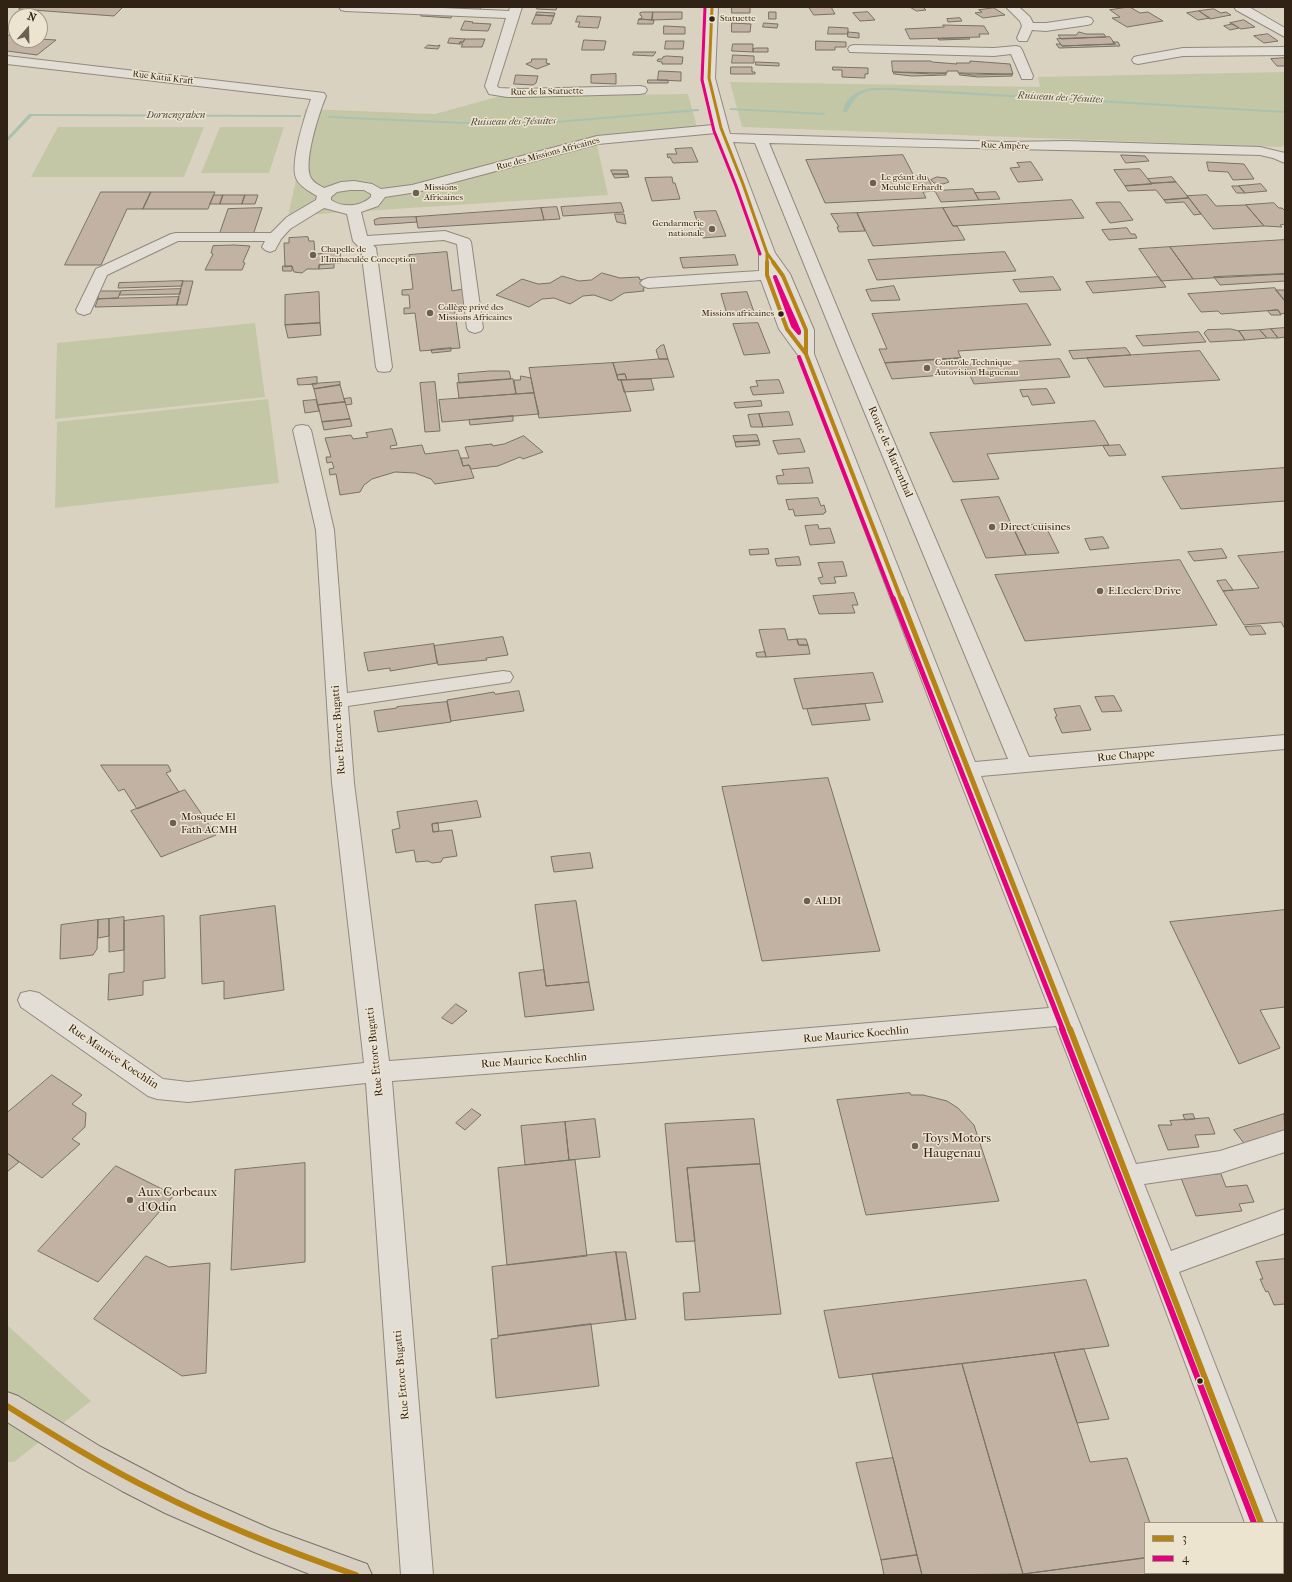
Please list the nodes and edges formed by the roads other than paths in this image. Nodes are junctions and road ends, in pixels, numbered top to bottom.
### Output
1 (345, 7) edge
2 (712, 7) edge
3 (1012, 7) edge
4 (1240, 7) edge
5 (515, 11) edge
6 (1087, 21) dead end
7 (1028, 26) junction
8 (1285, 34) edge
9 (854, 50) dead end
10 (1016, 50) junction
11 (1285, 51) edge
12 (7, 60) edge
13 (1138, 60) dead end
14 (1027, 76) dead end
15 (640, 90) dead end
16 (722, 133) junction
17 (760, 138) junction
18 (1285, 158) edge
19 (378, 194) junction
20 (324, 198) junction
21 (352, 209) junction
22 (360, 241) junction
23 (774, 275) junction
24 (648, 283) dead end
25 (84, 310) dead end
26 (475, 328) dead end
27 (384, 367) dead end
28 (302, 430) dead end
29 (503, 677) dead end
30 (337, 701) junction
31 (1285, 742) edge
32 (1022, 766) junction
33 (967, 770) junction
34 (30, 1000) dead end
35 (1064, 1016) junction
36 (378, 1072) junction
37 (1285, 1141) edge
38 (1128, 1176) junction
39 (1285, 1221) edge
40 (1163, 1266) junction
41 (7, 1406) edge
42 (1261, 1522) edge
43 (356, 1575) edge
44 (417, 1575) edge

1 - 5 street
2 - 16 street
3 - 7 street
4 - 8 street
5 - 15 street, Rue de la Statuette
6 - 7 street
7 - 10 street
9 - 10 street
10 - 14 street
11 - 13 street
12 - 20 street, Rue Katia Kraft
16 - 17 street, Rue Ampère
16 - 19 street, Rue des Missions Africaines
16 - 23 street
17 - 18 street, Rue Ampère
17 - 32 street, Route de Marienthal
19 - 20 street
19 - 21 street
20 - 21 street
20 - 25 street
21 - 22 street
22 - 26 street
22 - 27 street
23 - 24 street
23 - 33 street
28 - 30 street, Rue Ettore Bugatti
29 - 30 street
30 - 36 street, Rue Ettore Bugatti
31 - 32 street, Rue Chappe
32 - 33 street, Rue Chappe
33 - 35 street
34 - 36 street, Rue Maurice Koechlin
35 - 36 street, Rue Maurice Koechlin
35 - 38 street
36 - 44 street, Rue Ettore Bugatti
37 - 38 street
38 - 40 street
39 - 40 street
40 - 42 street
41 - 43 main road

